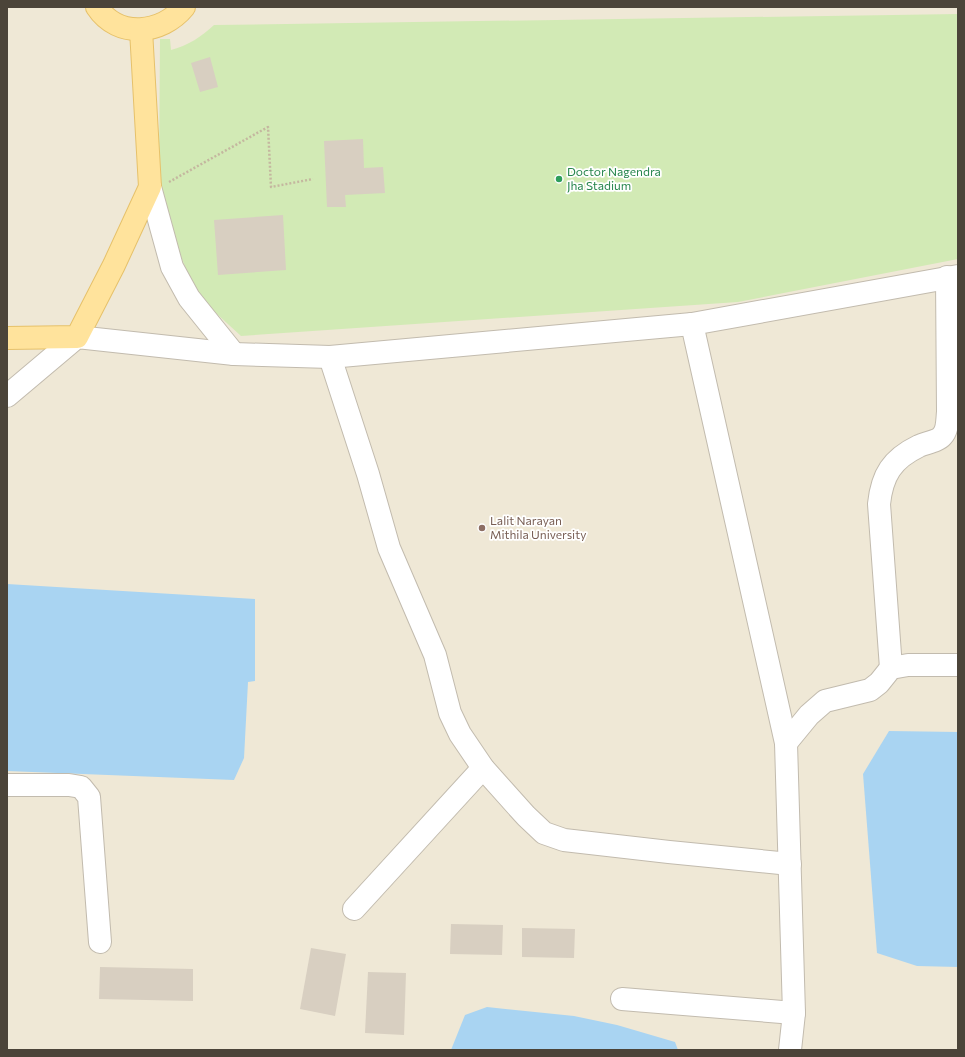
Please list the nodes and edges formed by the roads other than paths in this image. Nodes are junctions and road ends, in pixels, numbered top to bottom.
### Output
1 (97, 7) edge
2 (184, 7) edge
3 (141, 30) junction
4 (150, 187) junction
5 (953, 276) edge
6 (692, 324) junction
7 (77, 337) junction
8 (7, 338) edge
9 (234, 354) junction
10 (330, 357) junction
11 (7, 396) edge
12 (958, 665) edge
13 (891, 668) junction
14 (786, 743) junction
15 (483, 768) junction
16 (7, 785) edge
17 (790, 864) junction
18 (354, 909) dead end
19 (100, 942) dead end
20 (622, 999) dead end
21 (794, 1013) junction
22 (790, 1050) edge

1 - 3 main road
2 - 3 main road
3 - 4 main road
4 - 7 main road
4 - 9 street
5 - 6 street
5 - 13 street
6 - 10 street
6 - 14 street
7 - 8 main road
7 - 9 street
7 - 11 street
9 - 10 street
10 - 15 street
12 - 13 street
13 - 14 street
14 - 17 street
15 - 17 street
15 - 18 street
16 - 19 street
17 - 21 street
20 - 21 street
21 - 22 street

